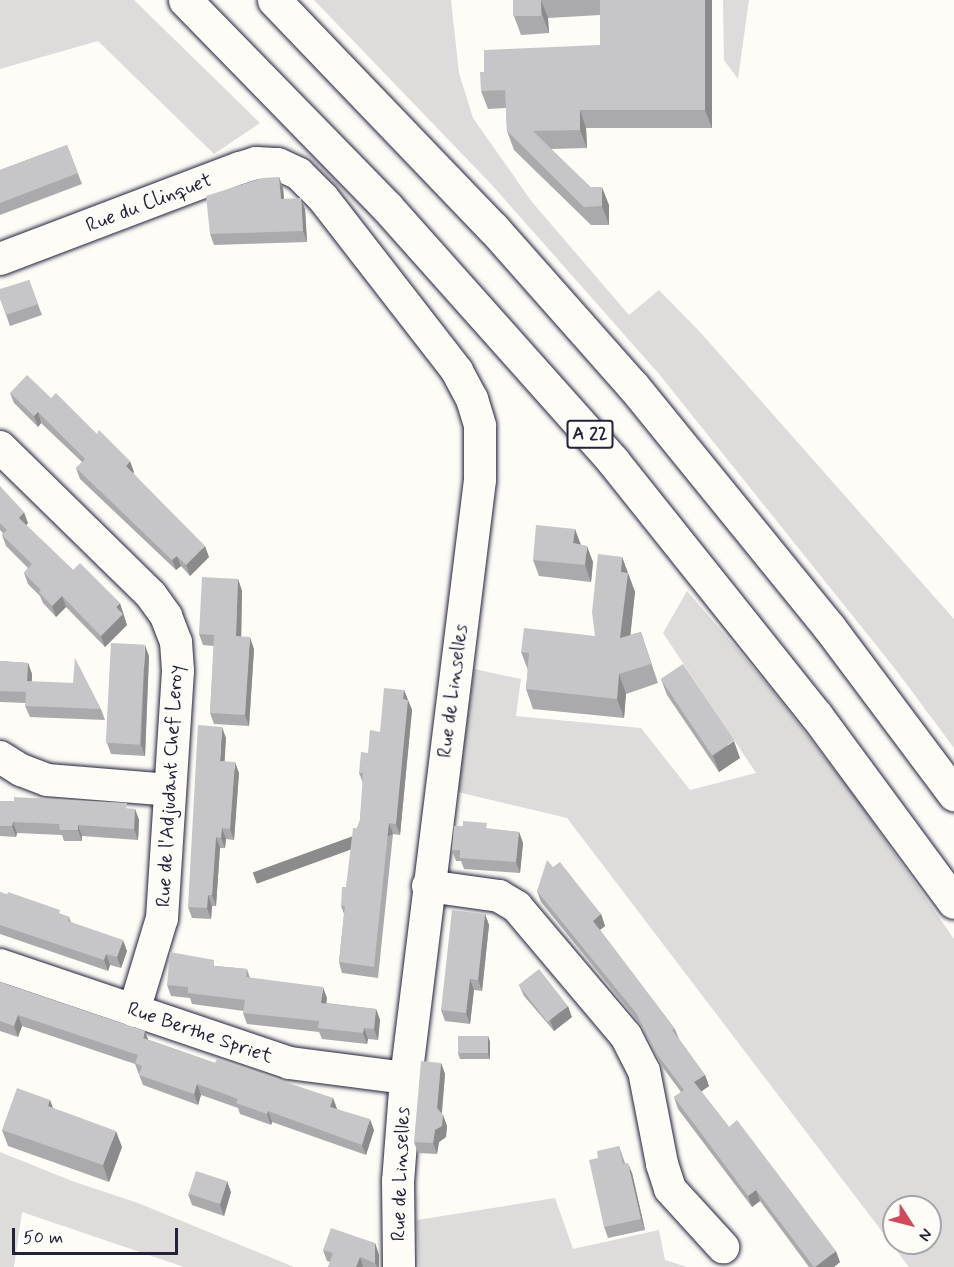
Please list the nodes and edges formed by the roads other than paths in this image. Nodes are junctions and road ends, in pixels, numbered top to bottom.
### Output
1 (185, 0) edge
2 (274, 0) edge
3 (299, 174) joint
4 (0, 259) edge
5 (0, 447) edge
6 (0, 757) edge
7 (170, 790) junction
8 (954, 794) edge
9 (428, 886) junction
10 (954, 902) edge
11 (0, 965) edge
12 (134, 1011) junction
13 (406, 1078) junction
14 (723, 1247) dead end
15 (399, 1267) edge

1 - 10 highway, A 22
2 - 8 highway
3 - 4 street, Rue du Clinquet
3 - 9 street, Rue de Linselles
5 - 7 street, Rue de l'Adjudant Chef Leroy
6 - 7 street
7 - 12 street, Rue de l'Adjudant Chef Leroy
9 - 13 street, Rue de Linselles
9 - 14 street
11 - 12 street, Rue Berthe Spriet
12 - 13 street, Rue Berthe Spriet
13 - 15 street, Rue de Linselles

